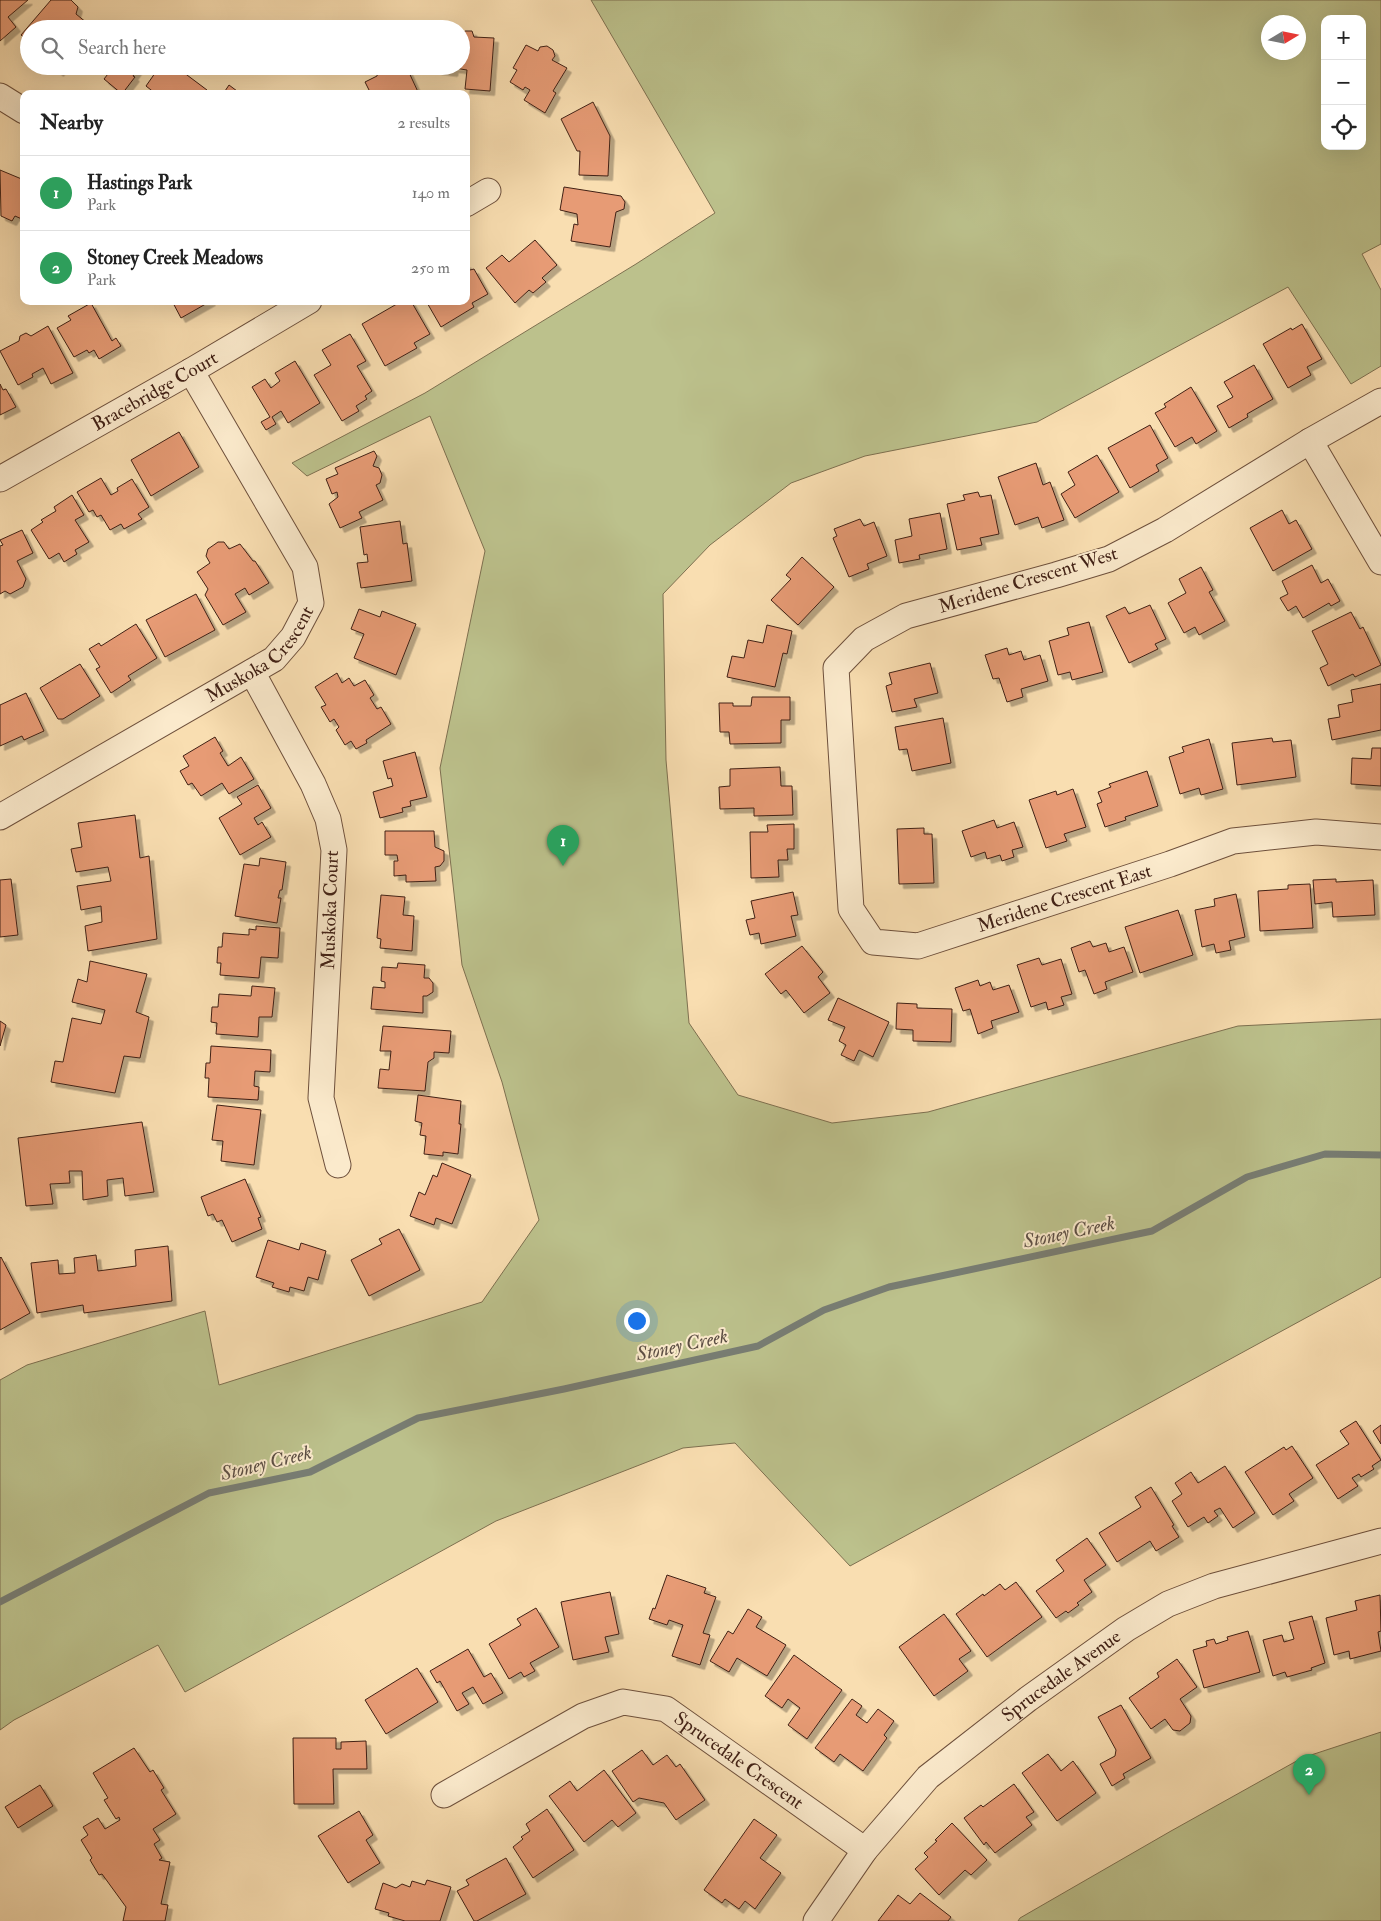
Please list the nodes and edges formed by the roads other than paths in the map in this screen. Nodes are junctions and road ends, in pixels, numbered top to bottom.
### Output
1 (0, 96) edge
2 (20, 108) edge
3 (488, 191) dead end
4 (470, 202) edge
5 (295, 305) edge
6 (191, 371) junction
7 (1381, 401) edge
8 (1310, 442) junction
9 (0, 479) edge
10 (1381, 562) edge
11 (252, 672) junction
12 (0, 817) edge
13 (846, 820) joint
14 (1381, 837) edge
15 (338, 1165) dead end
16 (1381, 1541) edge
17 (444, 1795) dead end
18 (865, 1850) junction
19 (816, 1921) edge

1 - 2 street
3 - 4 street
5 - 6 street, Bracebridge Court
6 - 9 street, Bracebridge Court
6 - 11 street, Muskoka Crescent
7 - 8 street, Meridene Crescent West
8 - 10 street
8 - 13 street, Meridene Crescent West
11 - 12 street, Muskoka Crescent
11 - 15 street, Muskoka Court
13 - 14 street, Meridene Crescent East
16 - 18 street, Sprucedale Avenue
17 - 18 street, Sprucedale Crescent
18 - 19 street, Sprucedale Avenue

